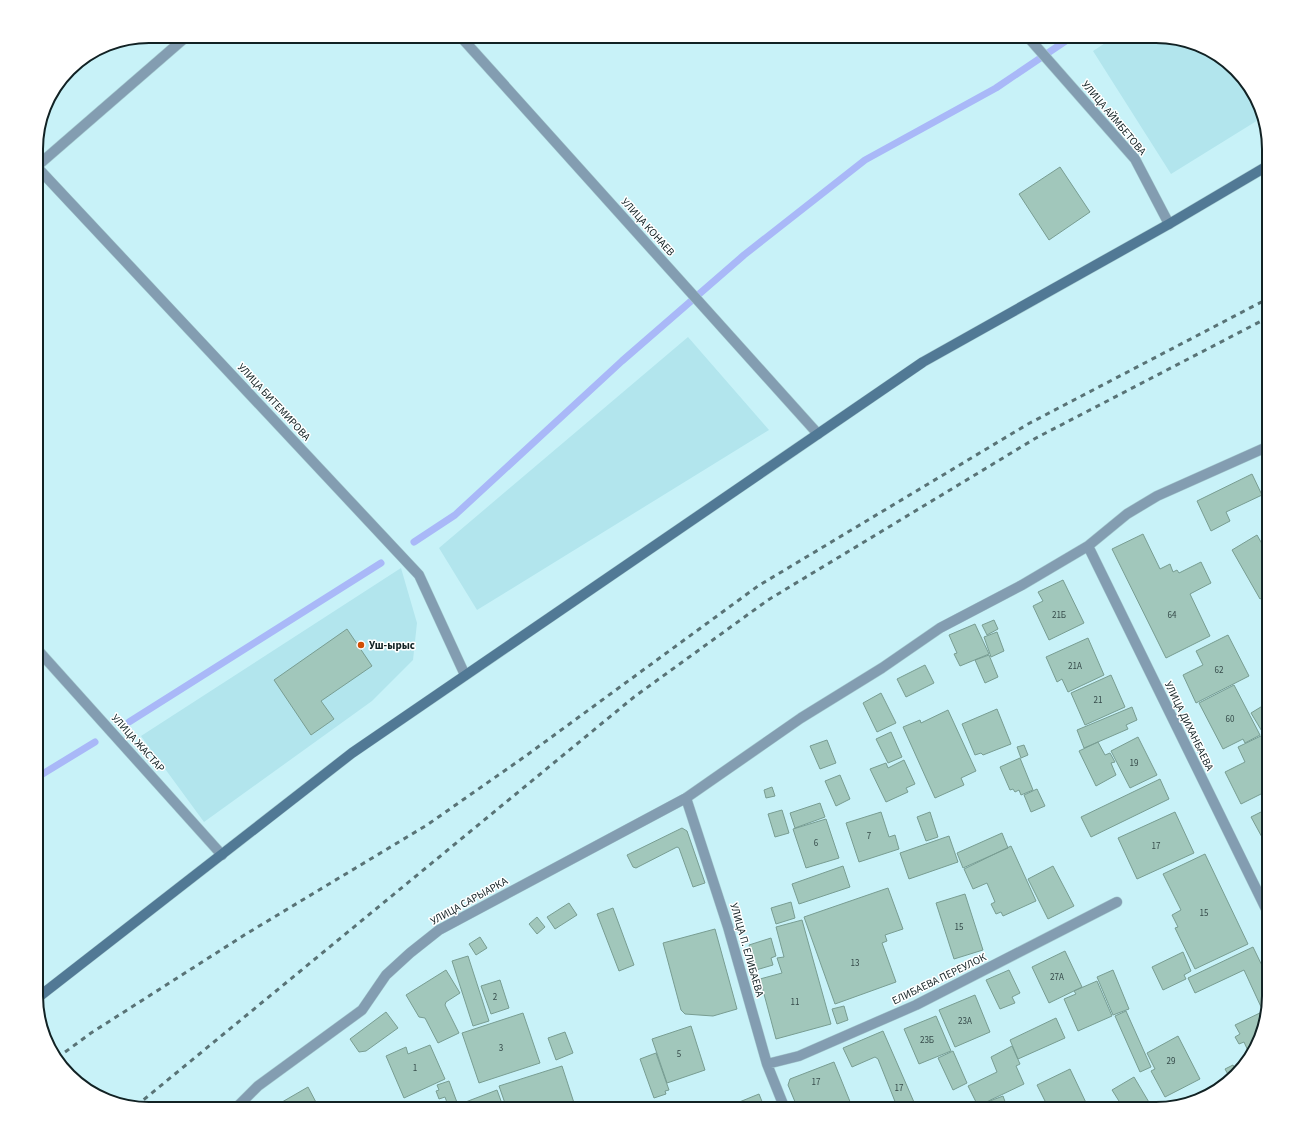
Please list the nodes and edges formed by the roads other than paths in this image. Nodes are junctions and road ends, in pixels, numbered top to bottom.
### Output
1 (179, 43) edge
2 (466, 43) edge
3 (1034, 43) edge
4 (43, 161) edge
5 (1262, 169) edge
6 (43, 172) edge
7 (1169, 224) junction
8 (818, 434) junction
9 (1262, 449) edge
10 (1088, 546) junction
11 (43, 656) edge
12 (465, 675) junction
13 (686, 798) junction
14 (222, 856) junction
15 (1262, 901) edge
16 (1116, 902) dead end
17 (43, 994) edge
18 (767, 1064) junction
19 (242, 1102) edge
20 (782, 1102) edge

1 - 4 street
2 - 8 street, УЛИЦА КОНАЕВ
3 - 7 street, УЛИЦА АЙМБЕТОВА
5 - 7 main road
6 - 12 street, УЛИЦА БИТЕМИРОВА
7 - 8 main road
8 - 12 main road
9 - 10 street, УЛИЦА САРЫАРКА
10 - 13 street, УЛИЦА САРЫАРКА
10 - 15 street, УЛИЦА ДИХАНБАЕВА
11 - 14 street, УЛИЦА ЖАСТАР
12 - 14 main road
13 - 18 street, УЛИЦА П. ЕЛИБАЕВА
13 - 19 street, УЛИЦА САРЫАРКА
14 - 17 main road
16 - 18 street, ЕЛИБАЕВА ПЕРЕУЛОК
18 - 20 street, УЛИЦА П. ЕЛИБАЕВА

